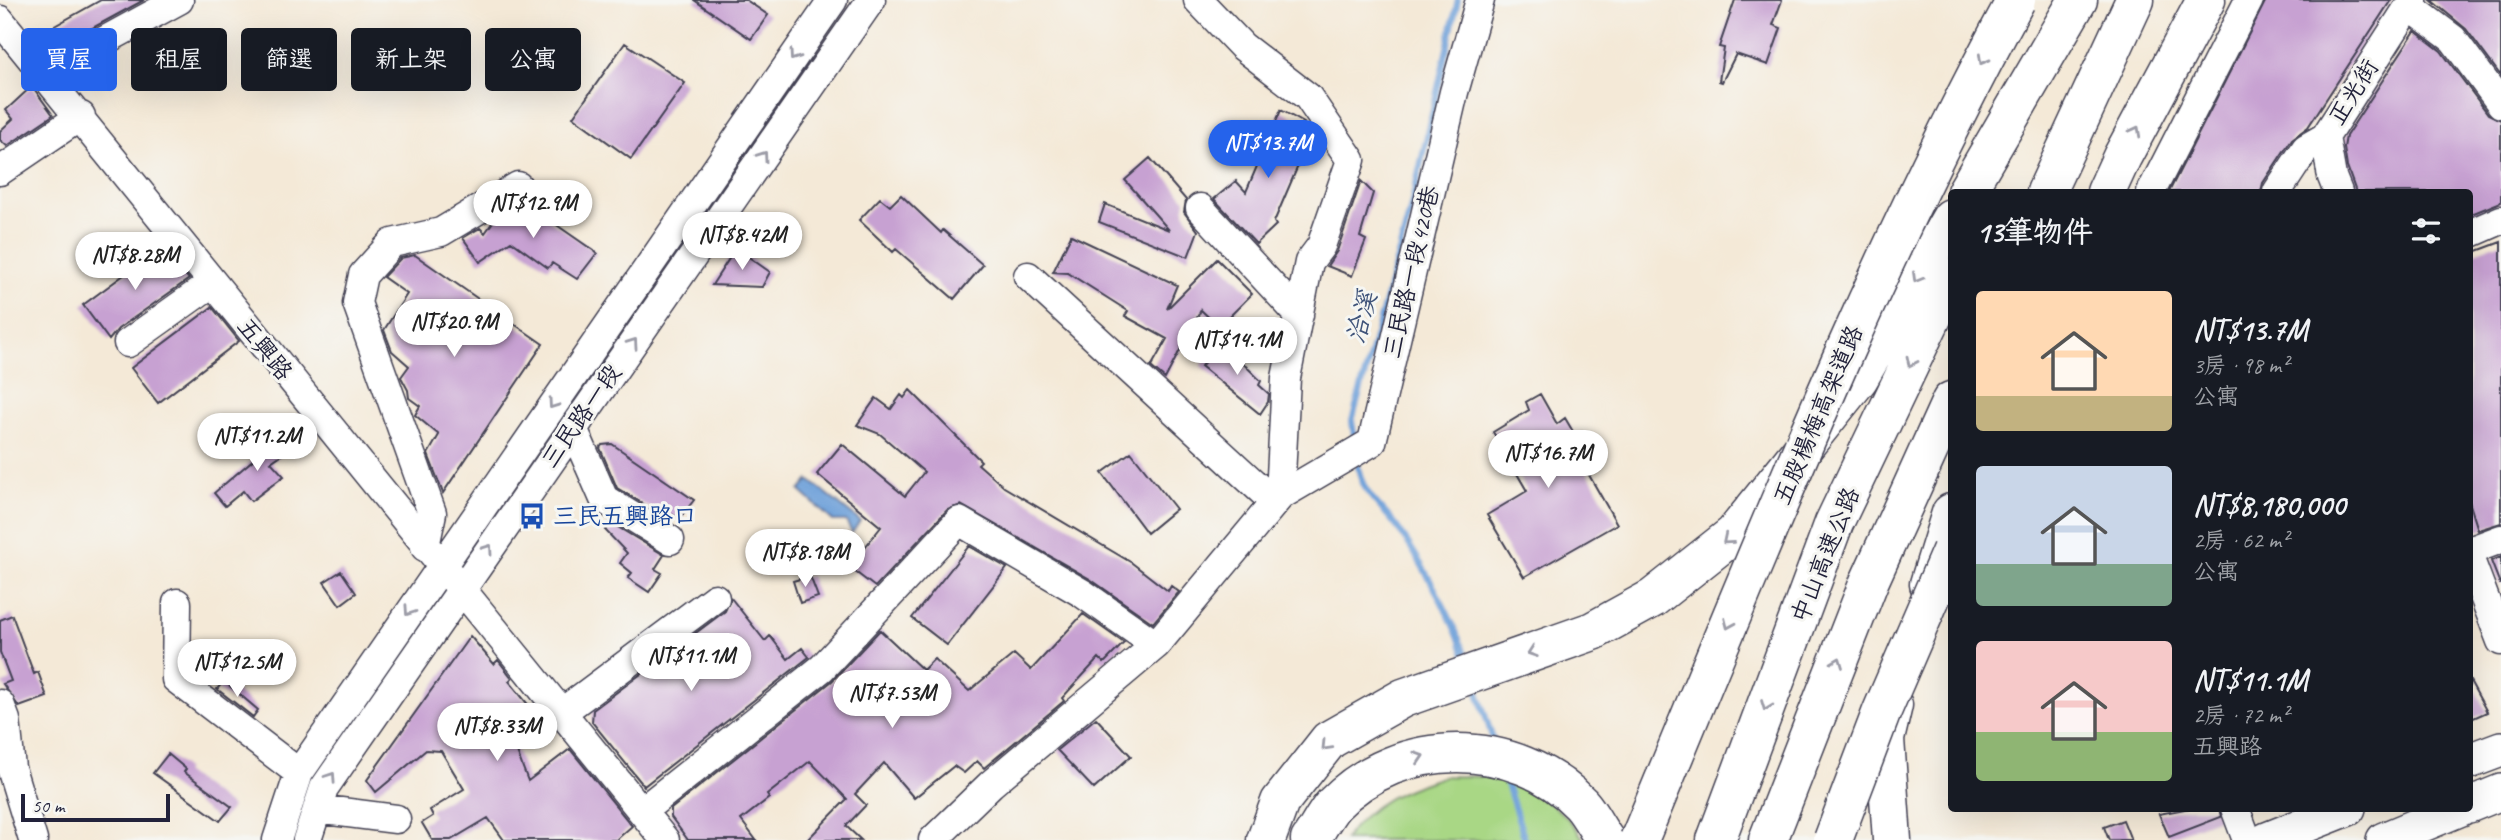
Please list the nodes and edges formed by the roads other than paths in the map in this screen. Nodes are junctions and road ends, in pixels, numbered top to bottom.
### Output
1 (179, 0) edge
2 (833, 0) edge
3 (871, 0) edge
4 (1198, 0) edge
5 (1480, 0) edge
6 (2016, 0) edge
7 (2077, 0) edge
8 (2084, 0) edge
9 (2206, 0) edge
10 (2249, 0) edge
11 (2411, 3) edge
12 (2129, 10) edge
13 (0, 20) edge
14 (117, 34) edge
15 (21, 45) edge
16 (60, 91) edge
17 (2501, 104) edge
18 (81, 117) junction
19 (2325, 137) junction
20 (0, 171) edge
21 (518, 186) dead end
22 (1968, 189) edge
23 (1993, 189) edge
24 (2047, 189) edge
25 (2060, 189) edge
26 (2107, 189) edge
27 (2153, 189) edge
28 (2279, 189) edge
29 (2336, 189) edge
30 (1200, 208) dead end
31 (2501, 220) edge
32 (1948, 223) edge
33 (2473, 232) edge
34 (1028, 276) dead end
35 (212, 283) junction
36 (1948, 284) edge
37 (1299, 315) junction
38 (128, 343) dead end
39 (1948, 408) edge
40 (573, 428) junction
41 (1277, 499) junction
42 (1948, 523) edge
43 (2501, 539) edge
44 (670, 540) dead end
45 (433, 555) junction
46 (1948, 558) edge
47 (2473, 559) edge
48 (2473, 569) edge
49 (461, 587) junction
50 (715, 598) dead end
51 (177, 603) dead end
52 (2501, 641) edge
53 (1156, 645) junction
54 (1898, 683) junction
55 (0, 704) edge
56 (561, 713) junction
57 (2501, 749) edge
58 (2473, 760) edge
59 (299, 773) junction
60 (2501, 792) edge
61 (2473, 803) edge
62 (317, 810) junction
63 (2236, 812) edge
64 (2338, 812) edge
65 (2450, 812) edge
66 (396, 819) dead end
67 (650, 829) edge
68 (33, 840) edge
69 (277, 840) edge
70 (307, 840) edge
71 (933, 840) edge
72 (1266, 840) edge
73 (1310, 840) edge
74 (1605, 840) edge
75 (1639, 840) edge
76 (1716, 840) edge
77 (1768, 840) edge
78 (1833, 840) edge
79 (1839, 840) edge
80 (1892, 840) edge
81 (2247, 840) edge
82 (2267, 840) edge
83 (2384, 840) edge

1 - 14 street
2 -> 45 street, 三民路一段
40 -> 3 street, 三民路一段
4 - 37 street
5 - 41 street, 三民路一段420巷
6 -> 75 highway, 五股楊梅高架道路, bridge
7 - 22 highway
8 - 23 highway
26 -> 9 highway
10 - 27 street
11 - 17 street
11 - 19 street, 正光街
12 - 24 highway
12 - 25 highway
13 - 15 street, 五興路
16 - 18 street, 五興路
18 - 20 street
18 - 35 street, 五興路
19 - 28 street
19 - 29 street, 正光街
21 - 45 street
30 - 37 street
31 - 33 street
32 -> 72 highway
34 - 41 street
35 - 38 street
35 - 45 street, 五興路
36 -> 76 highway, 中山高速公路
37 - 41 street
77 -> 39 highway, 中山高速公路
40 - 44 street
49 -> 40 street, 三民路一段
41 - 53 street, 三民路一段420巷
42 - 54 highway
43 - 47 street
45 - 49 street, 五興路
45 -> 59 street, 三民路一段
46 - 78 highway, bridge
48 - 52 street
49 - 56 street, 五興路
62 -> 49 street, 三民路一段
50 - 56 street
51 - 59 street
53 - 67 street
53 - 71 street, 三民路一段420巷
54 - 79 highway
54 - 80 highway
55 - 68 street
56 - 67 street, 五興路
57 - 58 main road
59 - 69 street, 三民路一段
60 - 61 main road
62 - 66 street
62 - 70 street, 三民路一段
63 - 81 street
64 - 82 main road
65 - 83 main road
73 -> 74 highway

